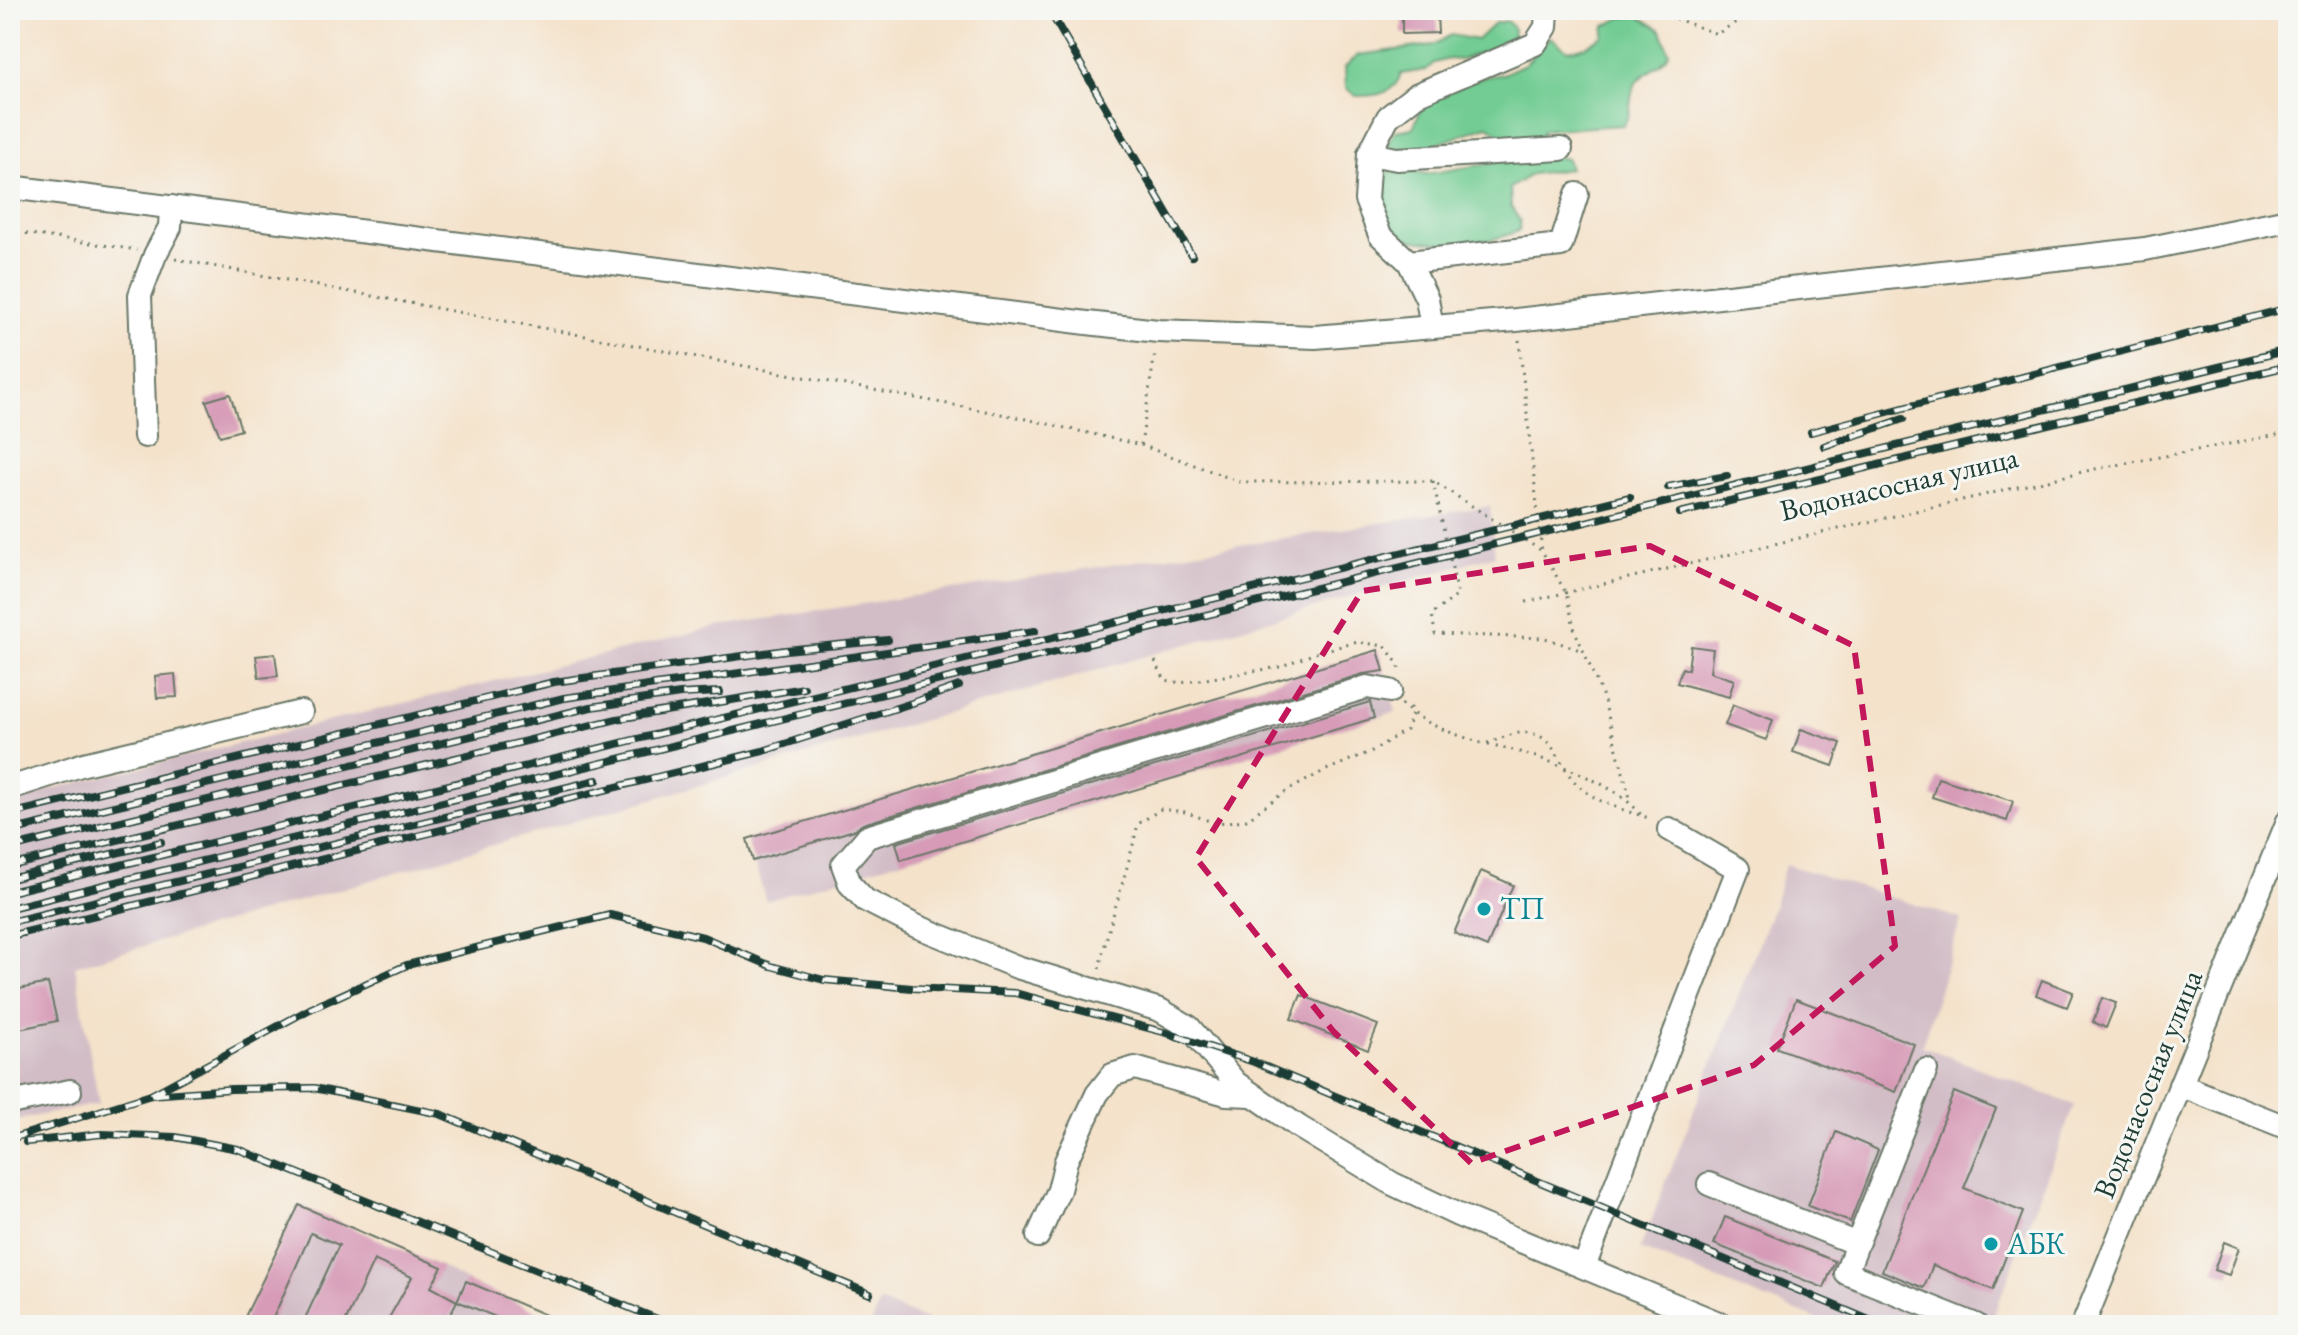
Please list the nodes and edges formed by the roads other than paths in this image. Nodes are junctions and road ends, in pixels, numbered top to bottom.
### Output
1 (1547, 10) edge
2 (1561, 149) dead end
3 (1369, 154) junction
4 (10, 187) edge
5 (1577, 194) dead end
6 (171, 207) junction
7 (2288, 220) edge
8 (1409, 262) junction
9 (1432, 327) junction
10 (145, 436) dead end
11 (1399, 686) road end
12 (301, 712) dead end
13 (10, 788) edge
14 (1669, 829) road end
15 (2286, 832) edge
16 (1926, 1070) dead end
17 (2180, 1085) junction
18 (70, 1091) dead end
19 (1253, 1095) junction
20 (10, 1103) edge
21 (2288, 1128) edge
22 (1709, 1184) dead end
23 (1038, 1236) dead end
24 (1857, 1244) junction
25 (1584, 1267) junction
26 (1723, 1325) edge
27 (1976, 1325) edge
28 (2083, 1325) edge

1 - 3 street
2 - 3 street
3 - 8 street
4 - 6 street
5 - 8 street
6 - 9 street
6 - 10 street
7 - 9 street
8 - 9 street
11 - 19 street
12 - 13 street
14 - 25 street
15 - 17 street, Водонасосная улица
16 - 24 street
17 - 21 street
17 - 28 street, Водонасосная улица
18 - 20 street
19 - 23 street
19 - 25 street
22 - 24 street
24 - 27 street
25 - 26 street

